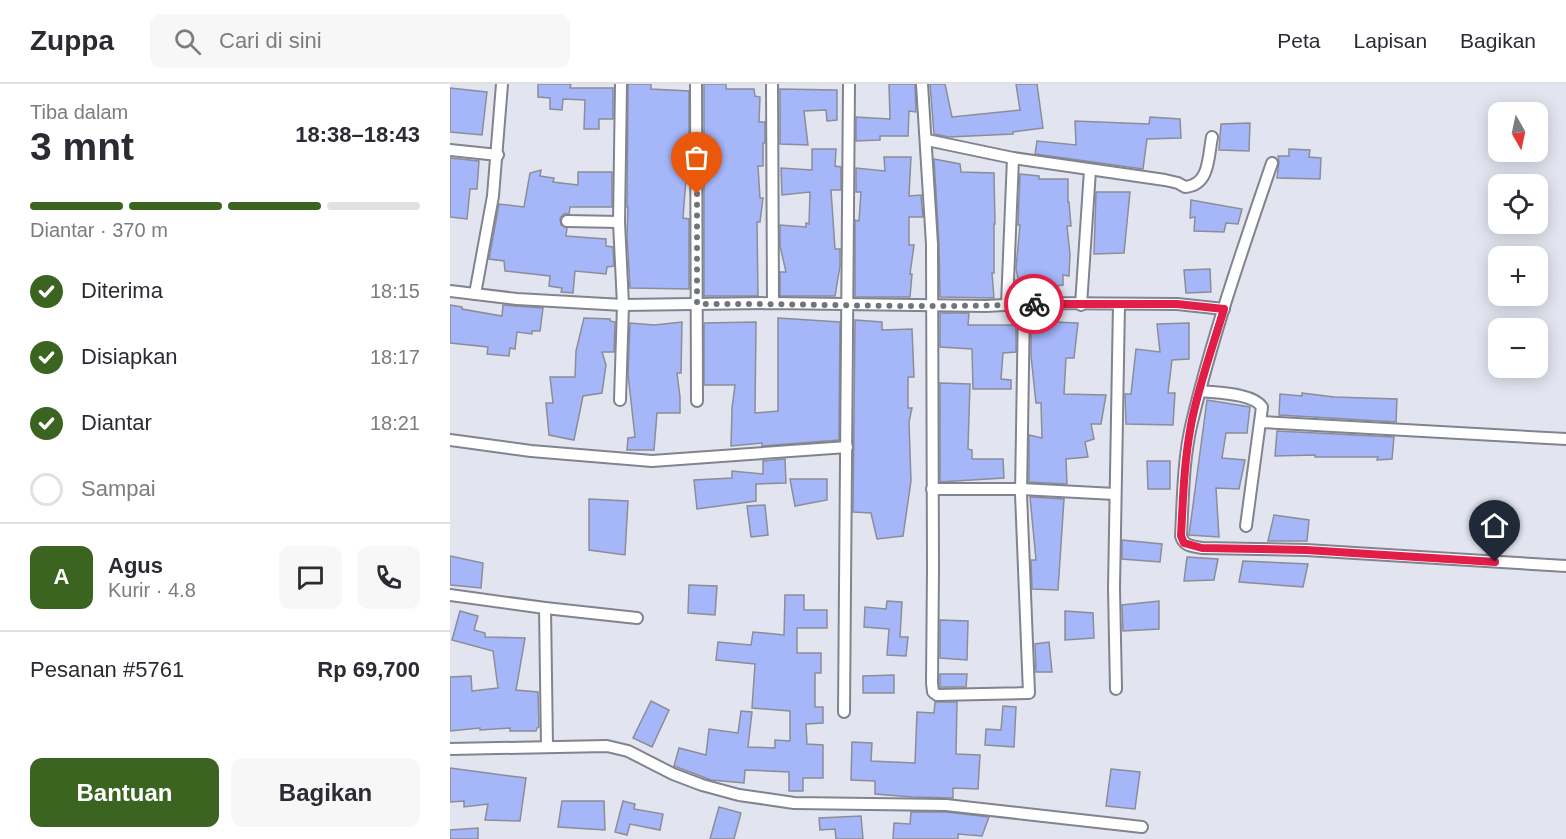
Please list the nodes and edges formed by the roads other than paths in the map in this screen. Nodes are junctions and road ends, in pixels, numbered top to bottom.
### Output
1 (502, 84) edge
2 (621, 84) edge
3 (696, 84) edge
4 (772, 84) edge
5 (849, 84) edge
6 (922, 84) edge
7 (1212, 137) dead end
8 (927, 140) junction
9 (450, 150) edge
10 (498, 155) junction
11 (1013, 158) junction
12 (1272, 163) dead end
13 (1090, 170) junction
14 (567, 221) dead end
15 (619, 222) junction
16 (450, 291) edge
17 (475, 294) junction
18 (773, 303) junction
19 (697, 304) junction
20 (848, 304) junction
21 (1024, 304) junction
22 (1119, 304) junction
23 (622, 305) junction
24 (933, 305) junction
25 (1007, 305) junction
26 (1081, 305) junction
27 (1224, 309) junction
28 (1201, 391) junction
29 (620, 400) dead end
30 (697, 401) dead end
31 (1261, 422) junction
32 (450, 440) edge
33 (1566, 440) edge
34 (848, 447) junction
35 (932, 489) junction
36 (1021, 489) junction
37 (1115, 494) junction
38 (1246, 526) dead end
39 (1566, 566) edge
40 (450, 595) edge
41 (545, 608) junction
42 (637, 618) dead end
43 (1116, 689) dead end
44 (844, 712) dead end
45 (547, 746) junction
46 (450, 749) edge
47 (1142, 827) dead end

1 - 10 street
2 - 15 street
3 - 19 street
4 - 18 street
5 - 20 street
6 - 8 street
7 - 13 street
8 - 11 street
8 - 24 street
9 - 10 street
10 - 17 street
11 - 13 street
11 - 25 street
12 - 27 street
13 - 26 street
14 - 15 street
15 - 23 street
16 - 17 street
17 - 23 street
18 - 19 street
18 - 20 street
19 - 23 street
19 - 30 street
20 - 24 street
20 - 34 street
21 - 25 street
21 - 26 street
21 - 36 street
22 - 26 street
22 - 27 street
22 - 37 street
23 - 29 street
24 - 25 street
24 - 35 street
27 - 28 street
28 - 31 street
28 - 39 street
31 - 33 street
31 - 38 street
32 - 34 street
34 - 44 street
35 - 36 street
35 - 36 street
36 - 37 street
37 - 43 street
40 - 41 street
41 - 42 street
41 - 45 street
45 - 46 street
45 - 47 street

